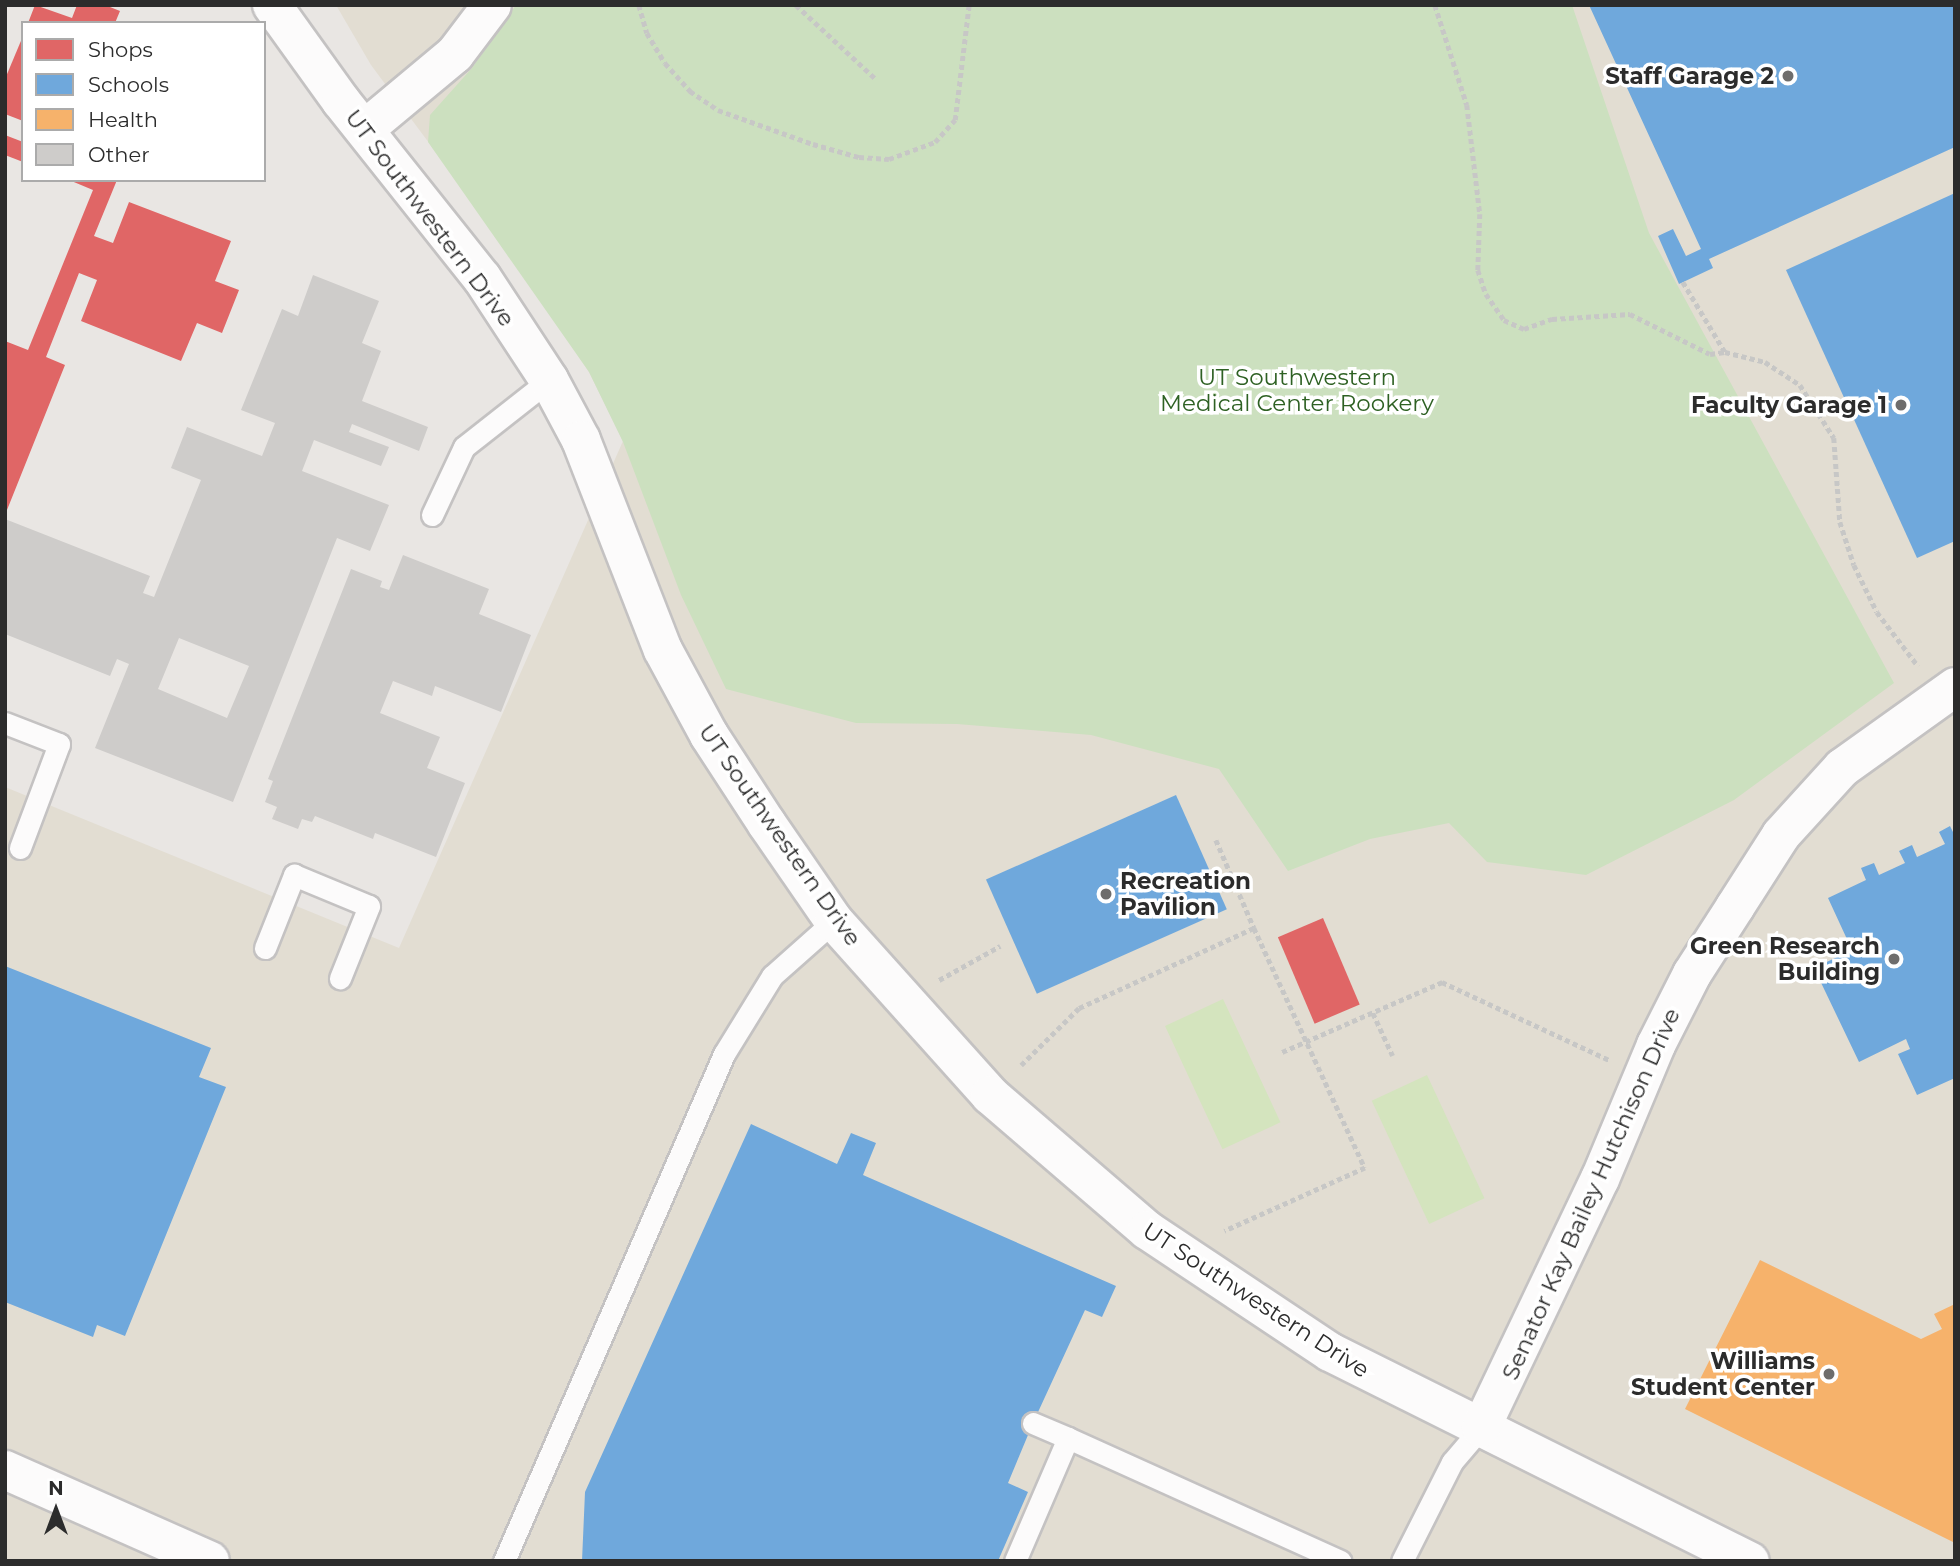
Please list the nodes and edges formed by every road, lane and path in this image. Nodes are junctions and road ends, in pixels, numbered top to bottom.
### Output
1 (272, 5) edge
2 (492, 5) edge
3 (639, 5) edge
4 (796, 5) edge
5 (969, 5) edge
6 (1435, 5) edge
7 (876, 79) dead end
8 (365, 129) junction
9 (1683, 282) dead end
10 (1725, 352) junction
11 (549, 380) junction
12 (432, 515) dead end
13 (1919, 667) dead end
14 (1955, 687) edge
15 (5, 723) edge
16 (1216, 840) dead end
17 (20, 848) dead end
18 (834, 921) junction
19 (1254, 928) junction
20 (1000, 946) dead end
21 (265, 948) dead end
22 (340, 978) dead end
23 (939, 980) dead end
24 (1373, 1013) junction
25 (1307, 1041) junction
26 (1282, 1052) dead end
27 (1393, 1056) dead end
28 (1610, 1061) dead end
29 (1021, 1065) dead end
30 (1225, 1231) dead end
31 (1033, 1423) dead end
32 (1481, 1428) junction
33 (1068, 1438) junction
34 (5, 1470) edge
35 (210, 1561) edge
36 (504, 1561) edge
37 (1014, 1561) edge
38 (1340, 1561) edge
39 (1402, 1561) edge
40 (1750, 1561) edge

1 - 8 street, UT Southwestern Drive
2 - 8 street
3 - 5 path
4 - 7 path
6 - 10 path
8 - 11 street, UT Southwestern Drive
9 - 10 path
10 - 13 path
11 - 12 lane
11 - 18 street, UT Southwestern Drive
14 - 32 street, Senator Kay Bailey Hutchison Drive
15 - 17 lane
16 - 19 path
18 - 32 street, UT Southwestern Drive
18 - 36 lane
19 - 25 path
19 - 29 path
20 - 23 path
21 - 22 lane
24 - 25 path
24 - 27 path
24 - 28 path
25 - 26 path
25 - 30 path
31 - 33 lane
32 - 39 lane
32 - 40 street, UT Southwestern Drive
33 - 37 lane
33 - 38 lane
34 - 35 street

